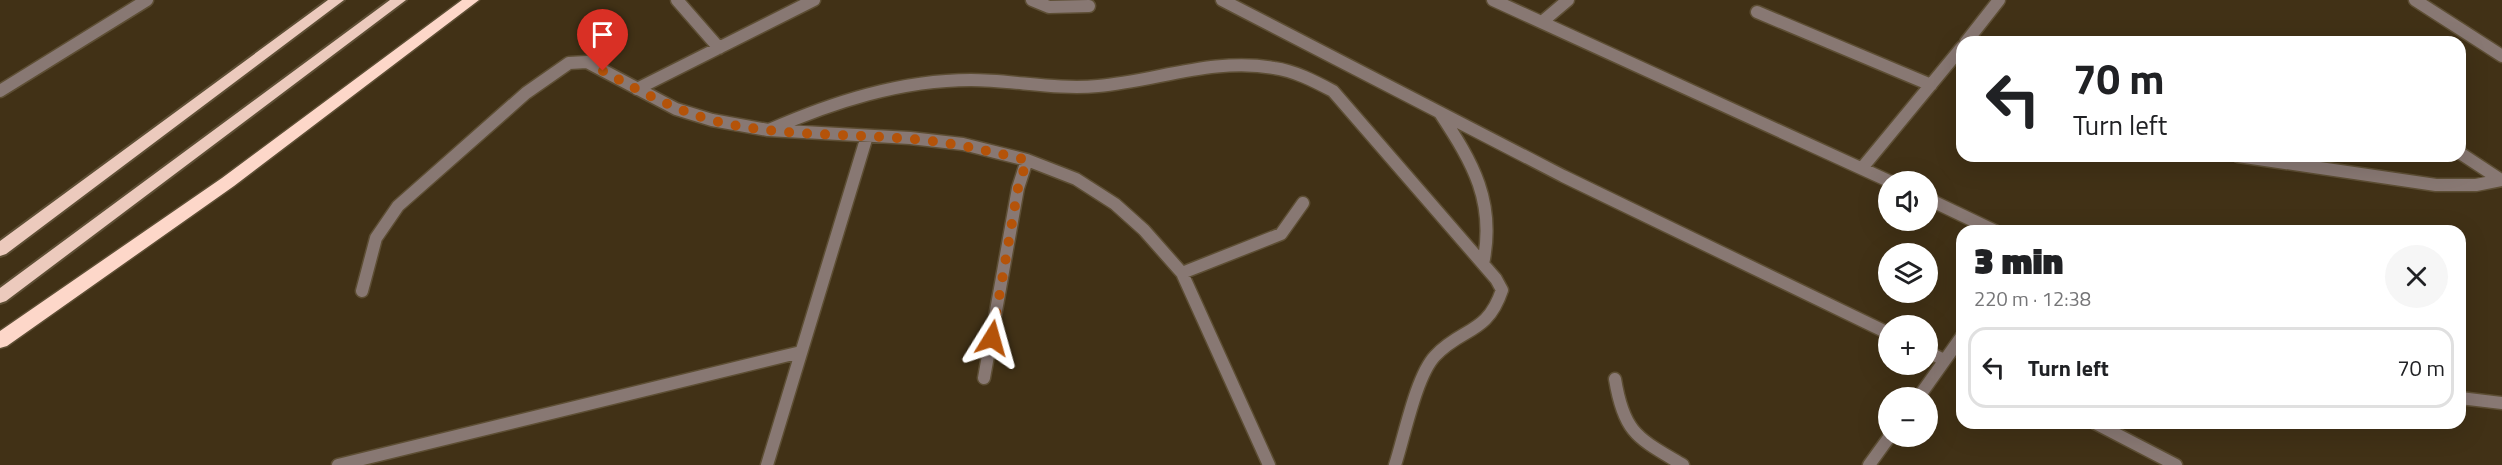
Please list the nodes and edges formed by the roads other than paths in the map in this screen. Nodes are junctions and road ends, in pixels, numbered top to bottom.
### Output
1 (147, 0) edge
2 (337, 0) edge
3 (399, 0) edge
4 (472, 0) edge
5 (677, 0) edge
6 (1032, 0) edge
7 (1222, 0) edge
8 (1493, 0) edge
9 (1568, 0) edge
10 (1999, 0) edge
11 (2415, 0) edge
12 (807, 1) edge
13 (1089, 6) dead end
14 (1756, 12) dead end
15 (1542, 22) junction
16 (1971, 36) edge
17 (719, 48) junction
18 (2502, 56) edge
19 (1956, 58) edge
20 (1931, 85) junction
21 (637, 89) junction
22 (0, 91) edge
23 (1439, 112) junction
24 (768, 130) junction
25 (867, 136) junction
26 (2466, 157) edge
27 (1027, 160) junction
28 (2279, 162) edge
29 (1862, 168) junction
30 (1878, 176) edge
31 (2502, 180) edge
32 (1303, 203) dead end
33 (1938, 204) edge
34 (1982, 225) edge
35 (0, 250) edge
36 (1483, 264) junction
37 (1182, 273) junction
38 (362, 291) dead end
39 (0, 297) edge
40 (1878, 328) edge
41 (0, 341) edge
42 (801, 352) junction
43 (1952, 355) edge
44 (984, 378) dead end
45 (1615, 379) dead end
46 (1927, 387) edge
47 (2466, 399) edge
48 (2502, 403) edge
49 (2107, 429) edge
50 (1882, 447) edge
51 (338, 465) edge
52 (767, 465) edge
53 (1269, 465) edge
54 (1395, 465) edge
55 (1683, 465) edge
56 (1869, 465) edge
57 (2176, 465) edge

1 - 22 street
2 - 35 highway
3 - 39 highway
4 - 41 highway
5 - 17 street
6 - 13 street
7 - 23 street
8 - 15 street
9 - 15 street
10 - 16 street
11 - 18 street
12 - 17 street
14 - 20 street
15 - 29 street
17 - 21 street
19 - 20 street
20 - 29 street
21 - 24 street
21 - 38 street
23 - 36 street
23 - 40 street
24 - 25 street
24 - 36 street
25 - 27 street
25 - 42 street
26 - 31 street
27 - 37 street
27 - 44 street
28 - 31 street
29 - 30 street
32 - 37 street
33 - 34 street
36 - 54 street
37 - 53 street
42 - 51 street
42 - 52 street
43 - 46 street
45 - 55 street
47 - 48 street
49 - 57 street
50 - 56 street

